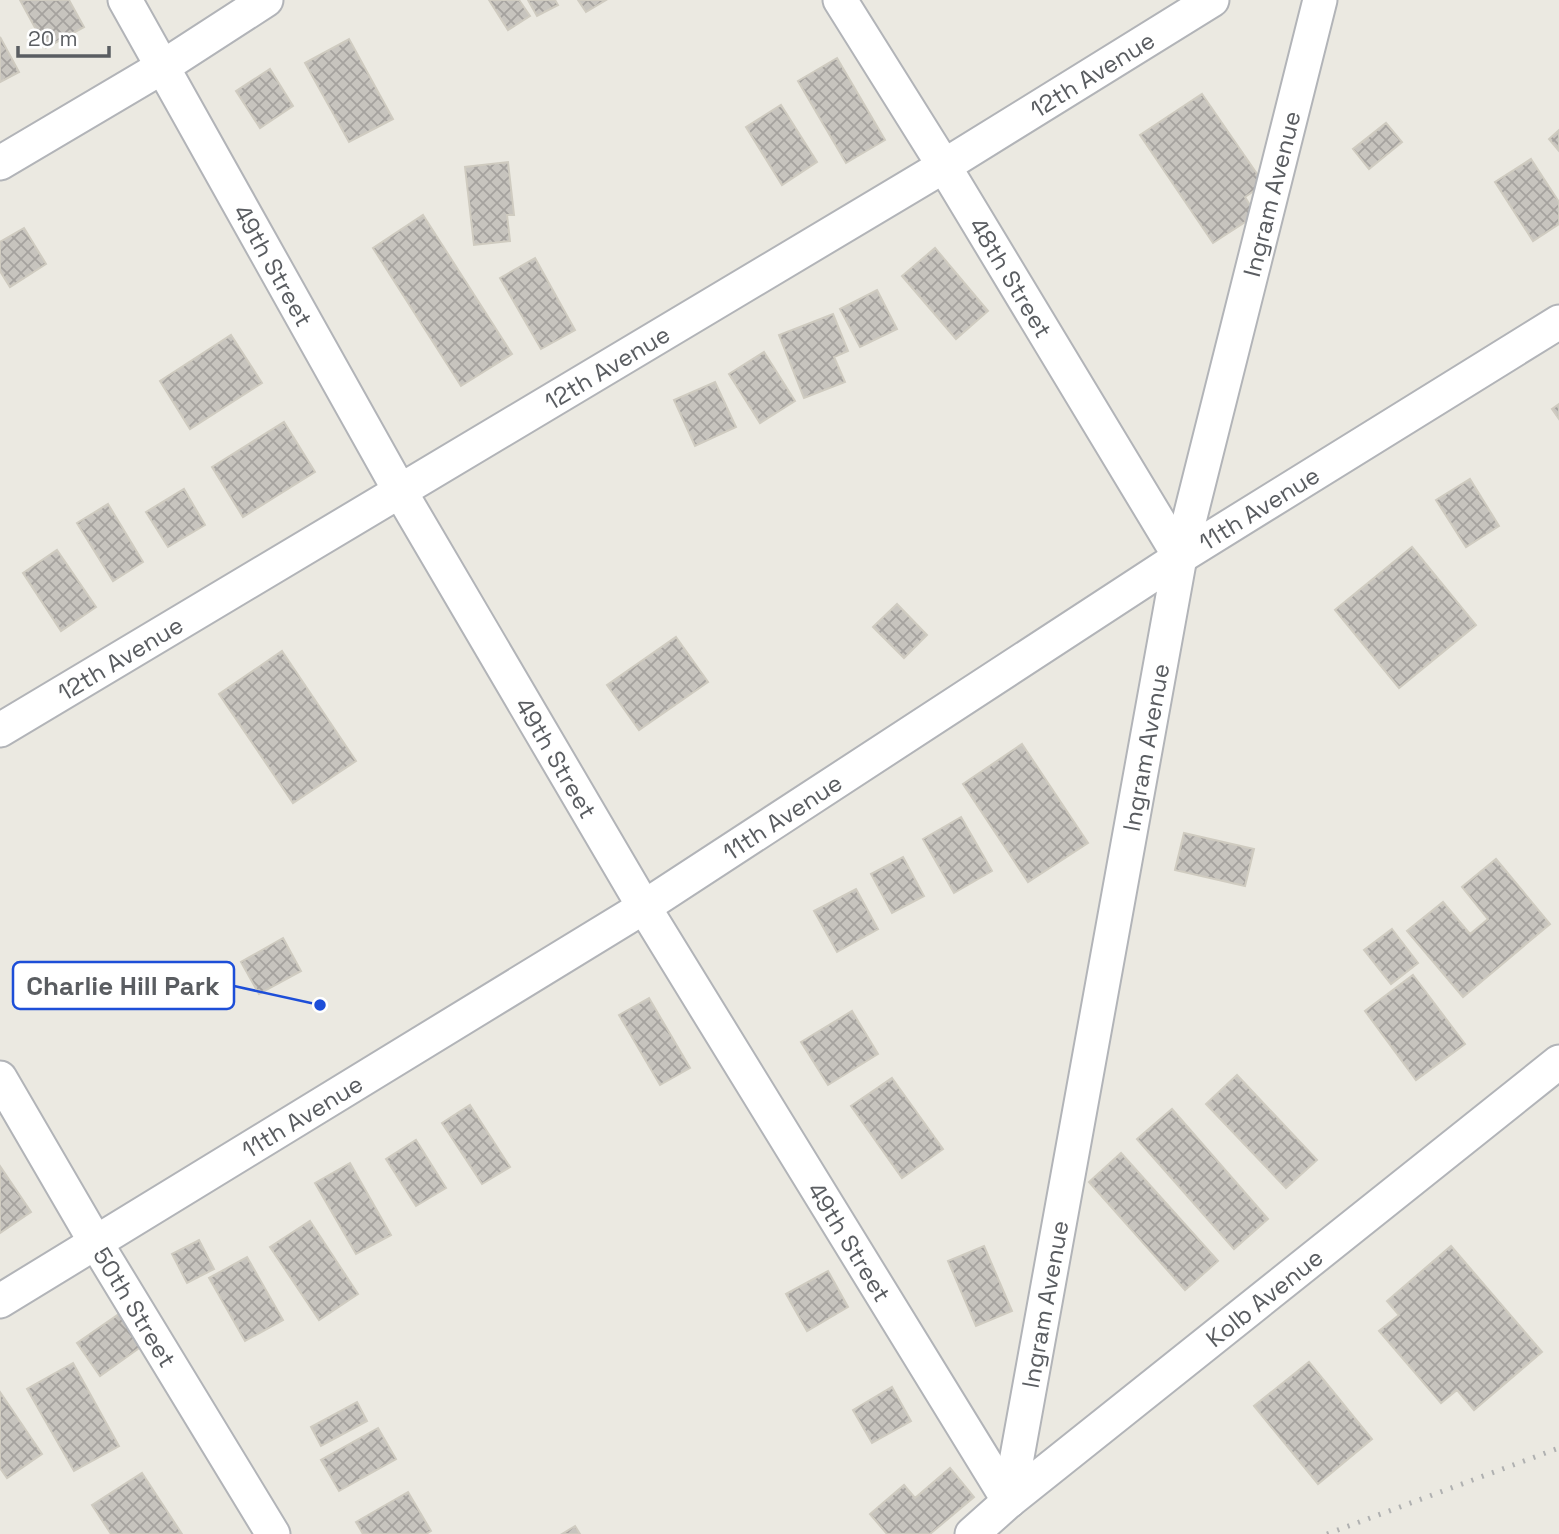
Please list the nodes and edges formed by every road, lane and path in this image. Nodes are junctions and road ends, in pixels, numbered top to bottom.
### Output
1 (125, 0) edge
2 (266, 0) edge
3 (840, 0) edge
4 (1212, 0) edge
5 (1320, 0) edge
6 (164, 66) junction
7 (0, 163) edge
8 (944, 166) junction
9 (1559, 322) edge
10 (401, 492) junction
11 (1180, 557) junction
12 (0, 730) edge
13 (644, 907) junction
14 (1559, 1062) edge
15 (0, 1078) edge
16 (96, 1243) junction
17 (0, 1301) edge
18 (1009, 1501) junction
19 (273, 1534) edge
20 (972, 1534) edge

1 - 6 street, 49th Street
2 - 6 street
3 - 8 street, 48th Street
4 - 8 street, 12th Avenue
5 - 11 street, Ingram Avenue
6 - 7 street
6 - 10 street, 49th Street
8 - 10 street, 12th Avenue
8 - 11 street, 48th Street
9 - 11 street, 11th Avenue
10 - 12 street, 12th Avenue
10 - 13 street, 49th Street
11 - 13 street, 11th Avenue
11 - 18 street, Ingram Avenue
13 - 16 street, 11th Avenue
13 - 18 street, 49th Street
14 - 18 street, Kolb Avenue
15 - 16 street, 50th Street
16 - 17 street, 11th Avenue
16 - 19 street, 50th Street
18 - 20 street, Kolb Avenue

